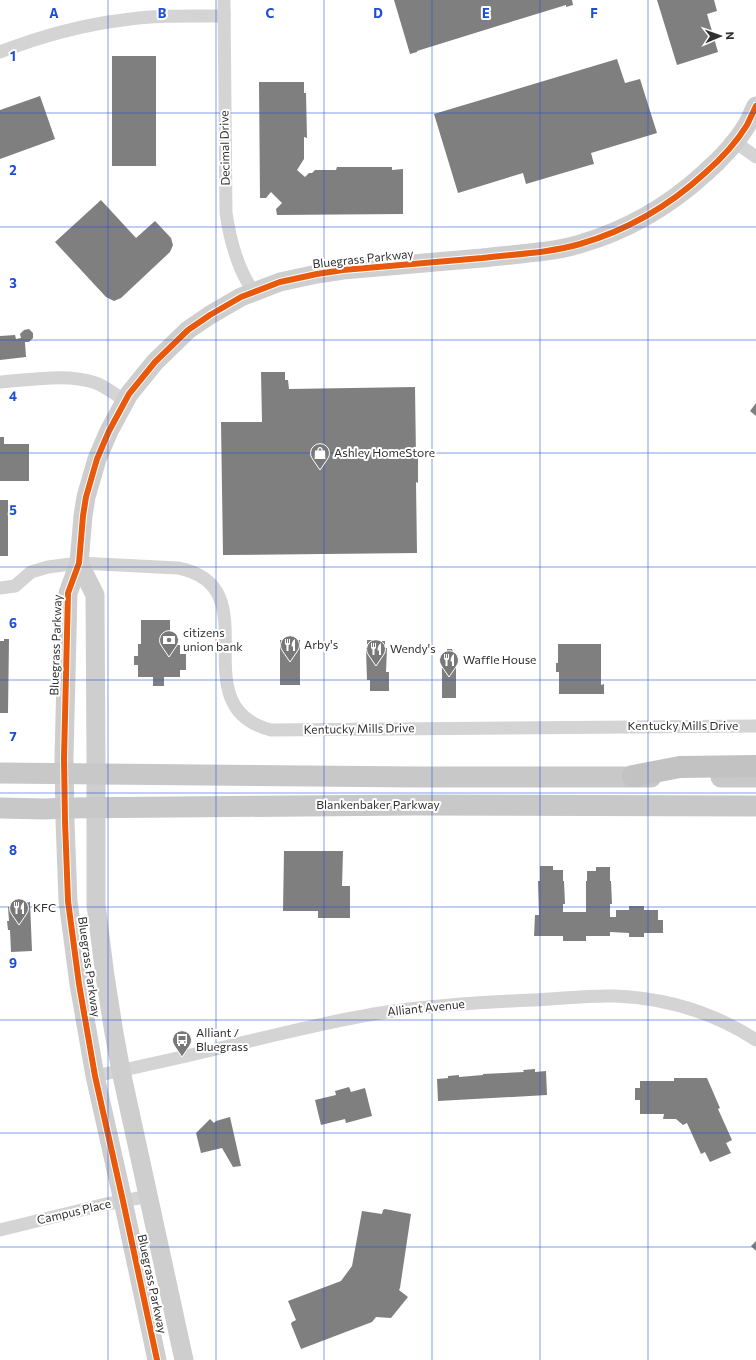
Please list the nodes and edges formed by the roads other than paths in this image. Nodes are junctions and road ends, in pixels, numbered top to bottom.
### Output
1 (224, 0) edge
2 (224, 16) junction
3 (0, 52) edge
4 (756, 106) edge
5 (735, 142) junction
6 (756, 157) edge
7 (253, 291) junction
8 (0, 382) edge
9 (126, 401) junction
10 (79, 563) junction
11 (0, 588) edge
12 (756, 726) edge
13 (756, 766) edge
14 (0, 773) edge
15 (64, 773) junction
16 (96, 773) junction
17 (633, 776) junction
18 (756, 777) edge
19 (756, 806) edge
20 (0, 808) edge
21 (65, 808) junction
22 (96, 808) junction
23 (756, 1040) edge
24 (121, 1071) junction
25 (94, 1076) junction
26 (149, 1196) junction
27 (123, 1201) junction
28 (0, 1230) edge
29 (157, 1360) edge
30 (184, 1360) edge

1 - 2 street, Decimal Drive
2 - 3 street
2 - 7 street, Decimal Drive
4 - 5 street, Bluegrass Parkway
5 - 6 street
5 - 7 street, Bluegrass Parkway
7 - 9 street, Bluegrass Parkway
8 - 9 street
9 - 10 street, Bluegrass Parkway
10 - 11 street, Kentucky Mills Drive
10 - 12 street, Kentucky Mills Drive
10 - 15 street, Bluegrass Parkway
10 - 16 street, Bluegrass Parkway
13 - 17 highway
14 - 15 main road
15 - 16 main road
15 - 21 street, Bluegrass Parkway
16 - 17 main road
16 - 22 street, Bluegrass Parkway
17 - 18 main road
19 - 22 main road, Blankenbaker Parkway
20 - 21 main road, Blankenbaker Parkway
21 - 22 main road, Blankenbaker Parkway
21 - 25 street, Bluegrass Parkway
22 - 24 street, Bluegrass Parkway
23 - 24 street, Alliant Avenue
24 - 25 street, Alliant Avenue
24 - 26 street, Bluegrass Parkway
25 - 27 street, Bluegrass Parkway
26 - 27 street, Campus Place
26 - 30 street, Bluegrass Parkway
27 - 28 street, Campus Place
27 - 29 street, Bluegrass Parkway

